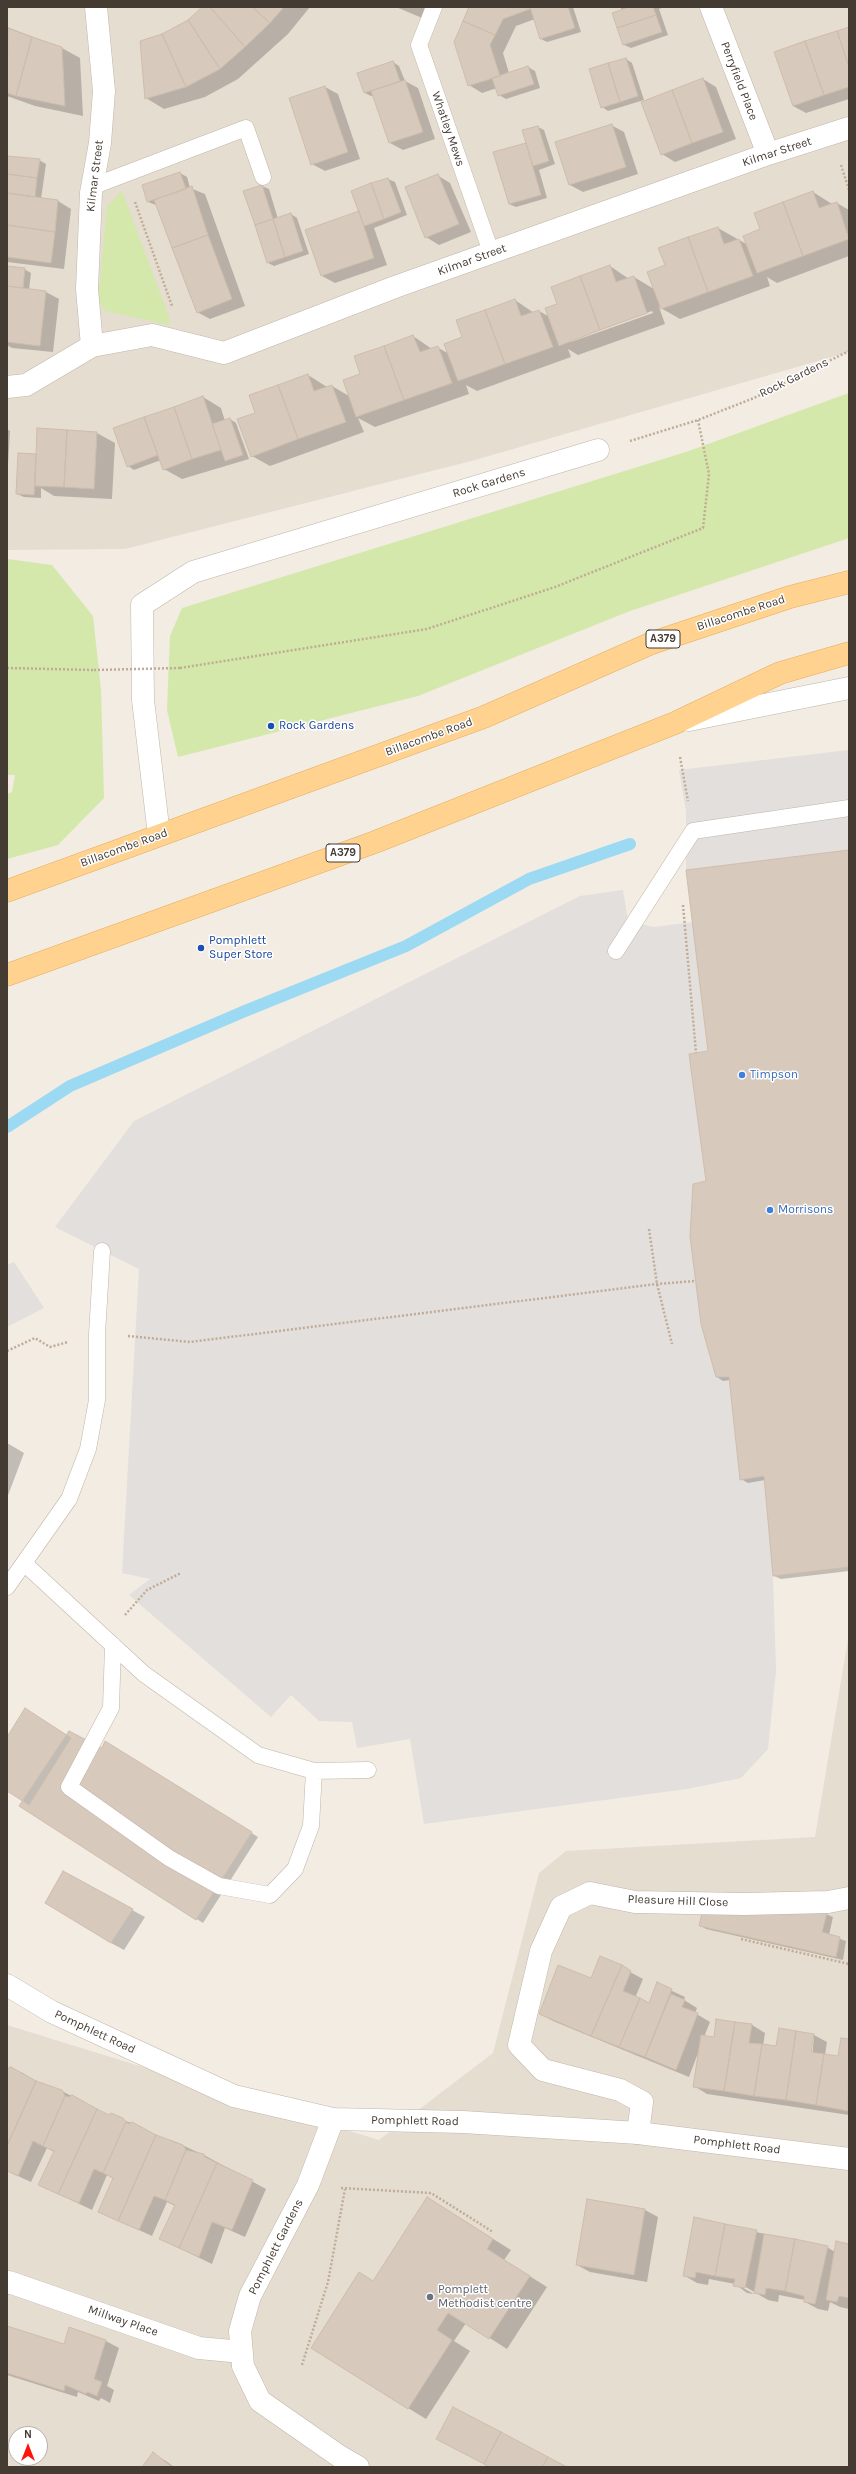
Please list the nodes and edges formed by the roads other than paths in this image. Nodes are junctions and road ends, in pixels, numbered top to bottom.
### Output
1 (96, 7) edge
2 (434, 7) edge
3 (711, 7) edge
4 (849, 128) edge
5 (768, 154) junction
6 (263, 177) dead end
7 (91, 187) junction
8 (492, 252) junction
9 (92, 346) junction
10 (7, 387) edge
11 (598, 450) road end
12 (849, 582) edge
13 (849, 653) edge
14 (849, 688) edge
15 (675, 723) junction
16 (849, 808) edge
17 (159, 835) junction
18 (7, 891) edge
19 (616, 951) dead end
20 (7, 975) edge
21 (102, 1251) dead end
22 (25, 1564) junction
23 (7, 1573) edge
24 (7, 1587) edge
25 (109, 1641) junction
26 (368, 1770) dead end
27 (314, 1771) junction
28 (849, 1898) edge
29 (7, 1985) edge
30 (333, 2120) junction
31 (638, 2132) junction
32 (849, 2160) edge
33 (8, 2281) edge
34 (242, 2352) junction
35 (358, 2467) edge

1 - 7 street, Kilmar Street
2 - 8 lane, Whatley Mews
3 - 5 street, Perryfield Place
4 - 5 street, Kilmar Street
5 - 8 street, Kilmar Street
6 - 7 lane
7 - 9 street, Kilmar Street
8 - 9 street, Kilmar Street
9 - 10 street, Kilmar Street
11 - 17 street, Rock Gardens
12 - 17 main road, Billacombe Road / A379
13 - 15 main road, A379
14 - 15 street
15 - 20 main road, A379
16 - 19 lane
17 - 18 main road, Billacombe Road / A379
21 - 22 lane
22 - 23 lane
22 - 24 lane
22 - 25 lane
25 - 27 lane
25 - 27 lane
26 - 27 lane
28 - 31 street, Pleasure Hill Close
29 - 30 street, Pomphlett Road
30 - 31 street, Pomphlett Road
30 - 34 street, Pomphlett Gardens
31 - 32 street, Pomphlett Road
33 - 34 street, Millway Place
34 - 35 street, Pomphlett Gardens

